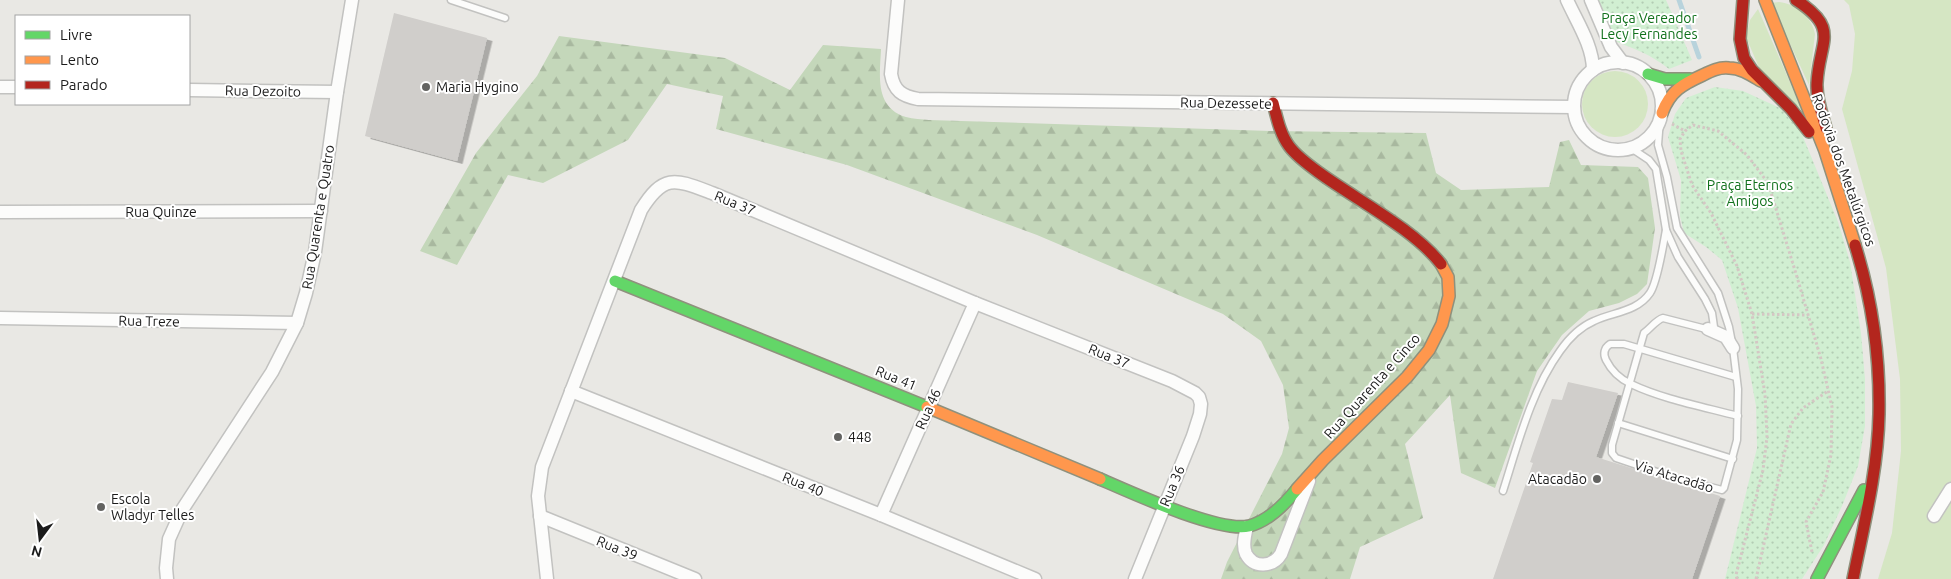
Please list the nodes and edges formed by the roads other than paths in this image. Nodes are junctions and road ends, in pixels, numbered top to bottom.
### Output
1 (352, 0) edge
2 (451, 0) edge
3 (898, 0) edge
4 (1568, 0) edge
5 (1591, 0) edge
6 (1743, 0) edge
7 (1766, 0) edge
8 (1796, 0) edge
9 (1810, 0) edge
10 (505, 18) dead end
11 (1821, 21) junction
12 (1741, 29) junction
13 (1623, 62) junction
14 (1721, 67) junction
15 (1593, 70) junction
16 (1648, 74) junction
17 (1690, 79) junction
18 (0, 87) edge
19 (15, 87) edge
20 (1770, 88) junction
21 (190, 90) edge
22 (337, 92) junction
23 (1273, 103) junction
24 (1574, 107) junction
25 (1661, 116) junction
26 (1631, 148) junction
27 (1835, 179) junction
28 (0, 212) edge
29 (321, 212) junction
30 (1666, 230) junction
31 (615, 281) junction
32 (975, 303) junction
33 (0, 318) edge
34 (297, 323) junction
35 (1708, 329) junction
36 (1733, 348) junction
37 (1639, 349) junction
38 (1736, 376) junction
39 (1630, 384) junction
40 (571, 392) junction
41 (1195, 393) joint
42 (929, 407) junction
43 (1738, 416) junction
44 (1618, 423) junction
45 (1733, 459) junction
46 (1312, 472) junction
47 (1872, 475) junction
48 (1951, 488) edge
49 (1503, 491) dead end
50 (1164, 506) junction
51 (881, 515) junction
52 (540, 516) junction
53 (1934, 516) dead end
54 (1247, 526) junction
55 (1820, 574) edge
56 (167, 579) edge
57 (548, 579) edge
58 (695, 579) edge
59 (1035, 579) edge
60 (1135, 579) edge
61 (1853, 579) edge

1 - 22 street, Rua Quarenta e Quatro
2 - 10 lane
3 - 23 street, Rua Dezessete
4 - 15 street
5 - 13 street
6 - 12 street
7 - 12 street
7 - 27 street, Rodovia dos Metalúrgicos
8 - 11 street
9 - 11 street
11 - 27 street
12 - 14 street
12 - 20 street
13 - 15 street
13 - 16 street
14 - 17 street
14 - 20 street
15 - 24 street
16 - 17 street
16 - 25 street
17 - 25 street
18 - 19 street
20 - 27 street
21 - 22 street, Rua Dezoito
22 - 29 street, Rua Quarenta e Quatro
23 - 24 street, Rua Dezessete
23 - 46 street, Rua Quarenta e Cinco
24 - 26 street
25 - 26 street
25 - 36 lane, Via Atacadão
26 - 30 lane
27 - 47 street, Rodovia dos Metalúrgicos
28 - 29 street, Rua Quinze
29 - 34 street, Rua Quarenta e Quatro
30 - 35 lane
30 - 49 lane
31 - 32 street, Rua 37
31 - 40 street, Rua 37
31 - 42 street, Rua 41
32 - 41 street, Rua 37
32 - 42 street, Rua 46
33 - 34 street, Rua Treze
34 - 56 street, Rua Quarenta e Quatro
35 - 36 street
35 - 37 lane, Via Atacadão
36 - 38 lane, Via Atacadão
37 - 38 lane
37 - 39 lane, Via Atacadão
37 - 39 lane
38 - 43 lane, Via Atacadão
39 - 43 lane
39 - 44 lane, Via Atacadão
40 - 51 street, Rua 40
40 - 52 street, Rua 37
41 - 50 street, Rua 36
42 - 50 street, Rua 41
42 - 51 street, Rua 46
43 - 45 lane, Via Atacadão
44 - 45 lane
44 - 45 lane, Via Atacadão
46 - 54 street, Rua Quarenta e Cinco
46 - 54 street
47 - 55 street, Rodovia dos Metalúrgicos
47 - 61 street, Rodovia dos Metalúrgicos
48 - 53 street
50 - 54 street
50 - 60 street, Rua 36
51 - 59 street, Rua 40
52 - 57 street, Rua 37
52 - 58 street, Rua 39

